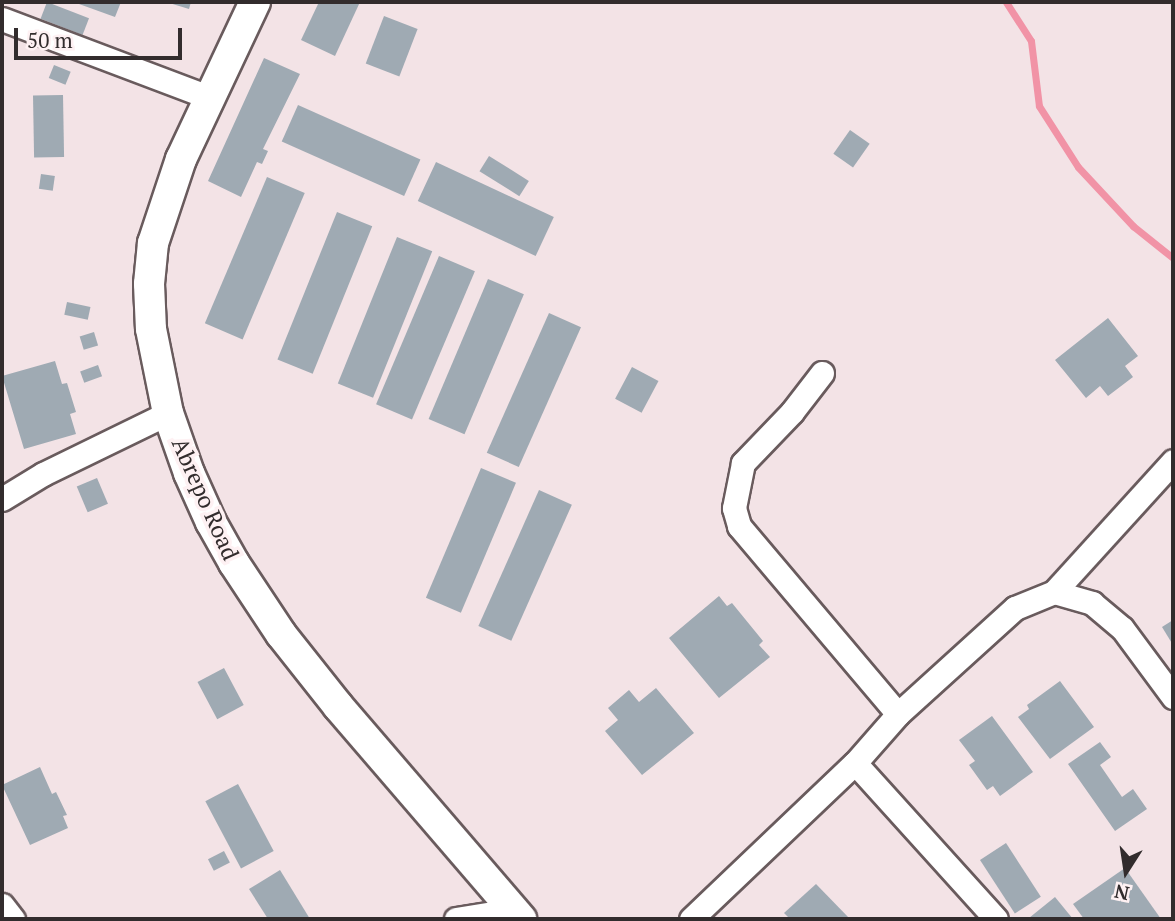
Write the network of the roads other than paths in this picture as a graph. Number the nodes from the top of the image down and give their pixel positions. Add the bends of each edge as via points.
1 (255, 2) edge
2 (2, 19) edge
3 (208, 97) junction
4 (822, 373) dead end
5 (168, 413) junction
6 (1173, 461) edge
7 (2, 499) edge
8 (1054, 592) junction
9 (1173, 697) edge
10 (898, 714) junction
11 (855, 763) junction
12 (2, 905) edge
13 (516, 915) edge
14 (13, 919) edge
15 (456, 919) edge
16 (691, 919) edge
17 (996, 919) edge

1 - 3 main road, Abrepo Road
2 - 3 street
3 - 5 main road, Abrepo Road via 153,243 150,329
4 - 10 street via 743,463 734,508 739,526
5 - 7 street
5 - 13 main road, Abrepo Road via 211,522 281,634
6 - 8 street
8 - 9 street via 1092,603 1122,628
8 - 10 street via 1015,608
10 - 11 street
11 - 16 street
11 - 17 street
12 - 14 street
13 - 15 street

